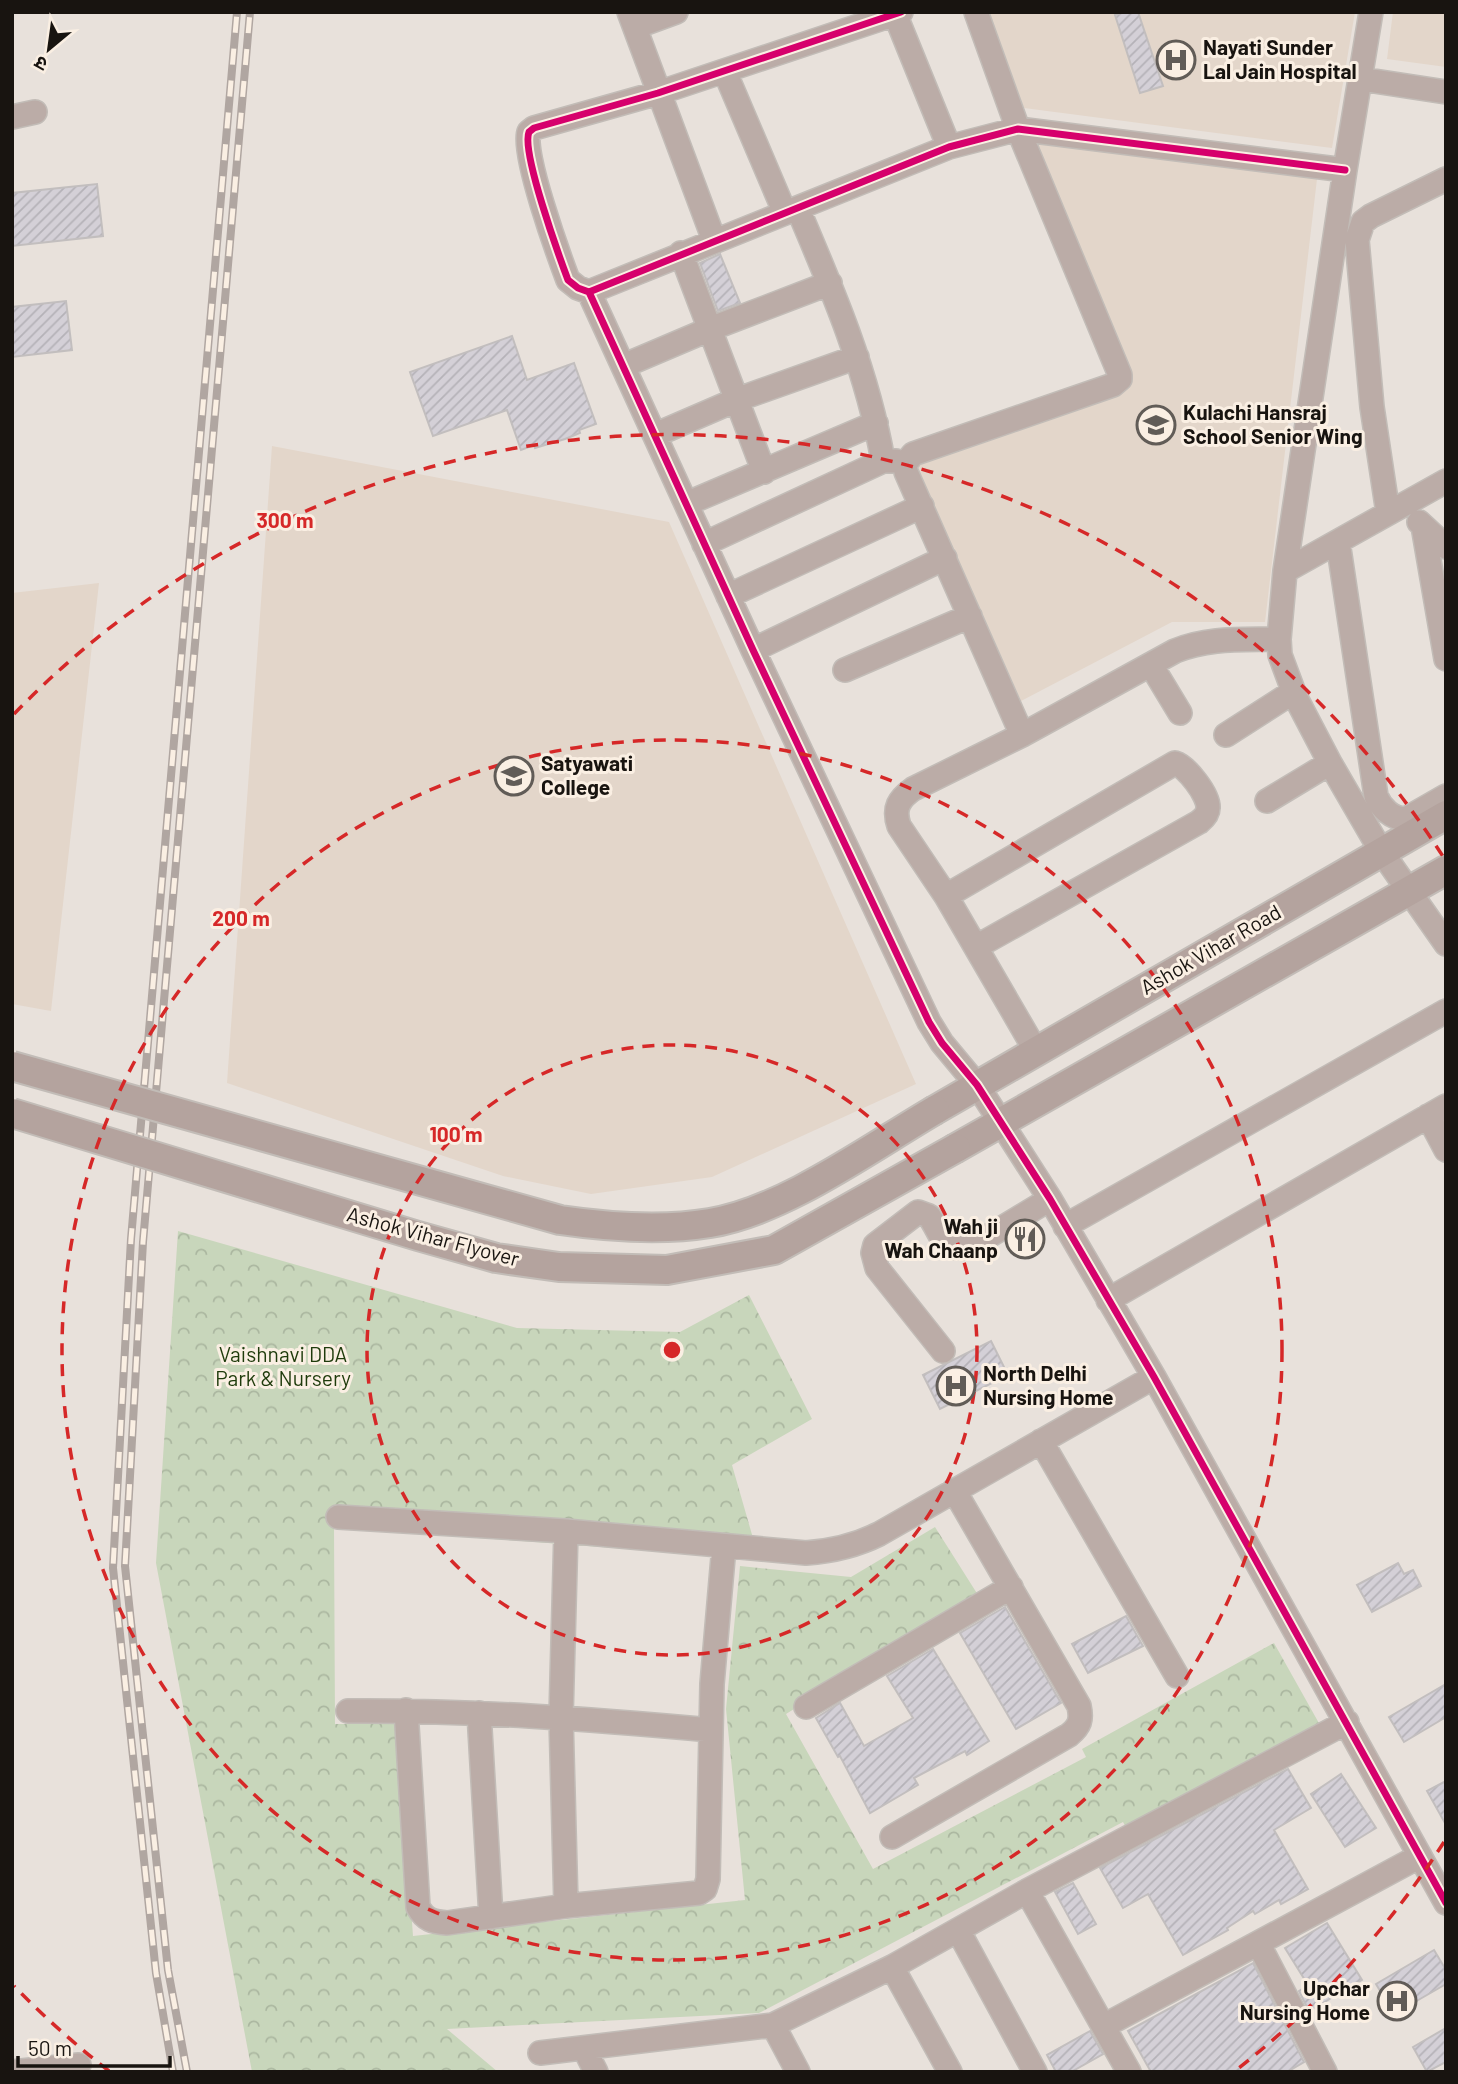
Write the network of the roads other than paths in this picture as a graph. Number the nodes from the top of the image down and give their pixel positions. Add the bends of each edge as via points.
1 (676, 12) edge
2 (976, 12) edge
3 (1371, 12) edge
4 (898, 13) edge
5 (632, 20) edge
6 (725, 72) junction
7 (1361, 79) junction
8 (1446, 92) edge
9 (658, 93) junction
10 (35, 112) dead end
11 (12, 117) edge
12 (1018, 129) junction
13 (949, 147) junction
14 (1345, 170) junction
15 (1446, 179) edge
16 (791, 211) junction
17 (714, 240) junction
18 (681, 253) junction
19 (830, 284) junction
20 (589, 292) junction
21 (710, 329) junction
22 (857, 357) junction
23 (623, 366) junction
24 (737, 400) junction
25 (876, 423) junction
26 (654, 435) junction
27 (894, 462) junction
28 (764, 472) junction
29 (1446, 481) edge
30 (686, 505) junction
31 (922, 506) junction
32 (1394, 510) junction
33 (1423, 526) junction
34 (1338, 542) junction
35 (704, 544) junction
36 (1446, 547) edge
37 (945, 558) junction
38 (1285, 571) junction
39 (728, 596) junction
40 (970, 616) junction
41 (1279, 639) junction
42 (753, 650) junction
43 (1446, 659) edge
44 (1151, 664) junction
45 (845, 670) dead end
46 (1293, 692) junction
47 (1180, 713) dead end
48 (1022, 735) junction
49 (1226, 736) dead end
50 (1330, 763) junction
51 (1446, 796) edge
52 (1267, 800) dead end
53 (1446, 815) edge
54 (1381, 851) junction
55 (1446, 870) edge
56 (1407, 891) junction
57 (946, 897) junction
58 (1446, 944) edge
59 (976, 947) junction
60 (1446, 1010) edge
61 (1036, 1051) junction
62 (12, 1066) edge
63 (977, 1085) junction
64 (1437, 1111) edge
65 (12, 1113) edge
66 (1001, 1122) junction
67 (1446, 1150) edge
68 (1050, 1199) junction
69 (1065, 1226) junction
70 (1108, 1300) junction
71 (943, 1352) dead end
72 (1154, 1377) junction
73 (1041, 1441) junction
74 (954, 1490) junction
75 (338, 1517) dead end
76 (566, 1531) junction
77 (724, 1546) junction
78 (1011, 1587) junction
79 (1177, 1676) dead end
80 (806, 1707) dead end
81 (348, 1710) dead end
82 (406, 1710) junction
83 (480, 1713) junction
84 (561, 1717) junction
85 (1346, 1722) junction
86 (711, 1730) junction
87 (892, 1837) dead end
88 (1420, 1856) junction
89 (1027, 1891) junction
90 (1446, 1903) edge
91 (566, 1906) junction
92 (491, 1917) junction
93 (958, 1930) junction
94 (1258, 1943) junction
95 (892, 1967) junction
96 (773, 2025) junction
97 (1104, 2026) junction
98 (584, 2048) junction
99 (540, 2053) dead end
100 (79, 2065) dead end
101 (12, 2072) edge
102 (596, 2072) edge
103 (798, 2072) edge
104 (950, 2072) edge
105 (1035, 2072) edge
106 (1129, 2072) edge
107 (1325, 2072) edge

1 - 5 street
2 - 12 street
3 - 7 street
4 - 6 street
4 - 13 street
5 - 9 street
6 - 9 street
6 - 16 street
7 - 8 street
7 - 14 street
9 - 17 street
9 - 20 street via 534,128 527,136 538,188 568,280
10 - 11 street
12 - 13 street
12 - 14 street
12 - 27 street via 1120,379
13 - 16 street
14 - 38 street
15 - 32 street via 1371,216 1363,222 1357,240 1372,407
16 - 17 street
16 - 19 street
17 - 18 street
18 - 20 street
18 - 21 street
19 - 21 street
19 - 22 street
20 - 23 street
21 - 23 street
21 - 24 street
22 - 24 street
22 - 25 street
23 - 26 street
24 - 26 street
24 - 28 street
25 - 27 street
25 - 28 street
26 - 30 street
27 - 31 street via 906,472
27 - 35 street
28 - 30 street
29 - 32 street
30 - 35 street
31 - 37 street
31 - 39 street
32 - 33 street
32 - 34 street
33 - 36 street
33 - 43 street
34 - 38 street
34 - 51 street via 1376,796 1385,810 1399,819
35 - 39 street
37 - 40 street
37 - 42 street
38 - 41 street
39 - 42 street
40 - 45 street
40 - 48 street
41 - 44 street via 1209,640
41 - 46 street
42 - 63 street via 929,1022
44 - 47 street
44 - 48 street
46 - 49 street
46 - 50 street
48 - 57 street via 914,789 902,796 897,806 899,826
50 - 52 street
50 - 54 street
53 - 54 main road, Ashok Vihar Road
54 - 56 street
54 - 61 main road, Ashok Vihar Road
55 - 56 main road
56 - 58 street
56 - 66 main road
57 - 59 street
57 - 59 street via 1175,763 1189,771 1208,801 1209,810 1199,822
59 - 61 street
60 - 69 street
61 - 63 main road, Ashok Vihar Road
62 - 63 main road, bridge via 560,1220 626,1226 711,1223 770,1204
63 - 66 street
64 - 67 street
64 - 70 street
65 - 66 main road, Ashok Vihar Flyover, bridge via 496,1258 559,1268 667,1270 774,1250
66 - 68 street
68 - 69 street
68 - 71 street via 962,1250 942,1241 929,1216 918,1212 875,1245 877,1268
69 - 70 street
70 - 72 street
72 - 73 street
72 - 85 street
73 - 74 street
73 - 79 street
74 - 77 street via 855,1546 806,1553
74 - 78 street
75 - 76 street
76 - 77 street
76 - 84 street
77 - 86 street
78 - 80 street
78 - 87 street via 1079,1706 1079,1727
81 - 82 street
82 - 83 street
82 - 92 street via 418,1907 422,1915 437,1922
83 - 84 street
83 - 92 street
84 - 86 street
84 - 91 street
85 - 88 street
85 - 89 street
86 - 91 street via 705,1889 690,1895
88 - 90 street
88 - 94 street
89 - 93 street
89 - 97 street
91 - 92 street
93 - 95 street
93 - 105 street
94 - 97 street
94 - 107 street
95 - 96 street
95 - 104 street
96 - 98 street
96 - 103 street
97 - 106 street
98 - 99 street
98 - 102 street
100 - 101 street

